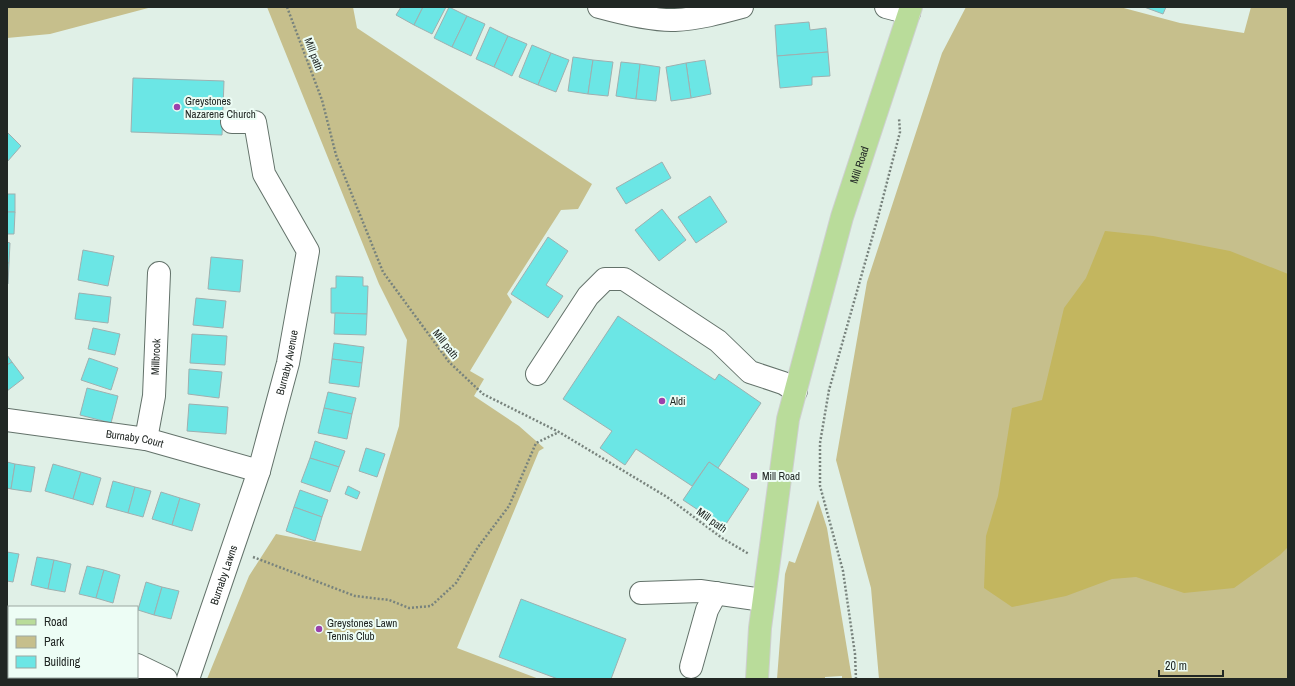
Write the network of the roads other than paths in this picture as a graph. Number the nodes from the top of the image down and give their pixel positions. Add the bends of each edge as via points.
1 (599, 7) edge
2 (742, 7) edge
3 (886, 7) edge
4 (910, 10) edge
5 (232, 122) dead end
6 (159, 273) dead end
7 (537, 374) dead end
8 (796, 391) junction
9 (7, 420) edge
10 (146, 439) junction
11 (259, 471) junction
12 (641, 593) dead end
13 (716, 593) junction
14 (763, 600) junction
15 (138, 665) edge
16 (691, 667) dead end
17 (166, 679) edge
18 (188, 679) edge
19 (757, 679) edge

1 - 2 street via 621,13 674,20 708,16
3 - 4 street
4 - 8 main road, Mill Road via 842,216
5 - 11 street, Burnaby Avenue via 255,122 264,174 308,252 288,363
6 - 10 street, Millbrook via 154,396
7 - 8 street via 588,296 605,279 624,279 718,341 750,372
8 - 14 main road, Mill Road via 788,418
9 - 10 street, Burnaby Court
10 - 11 street, Burnaby Court
11 - 18 street, Burnaby Lawns
12 - 13 street
13 - 14 street
13 - 16 street via 707,610
14 - 19 main road, Mill Road
15 - 17 street

